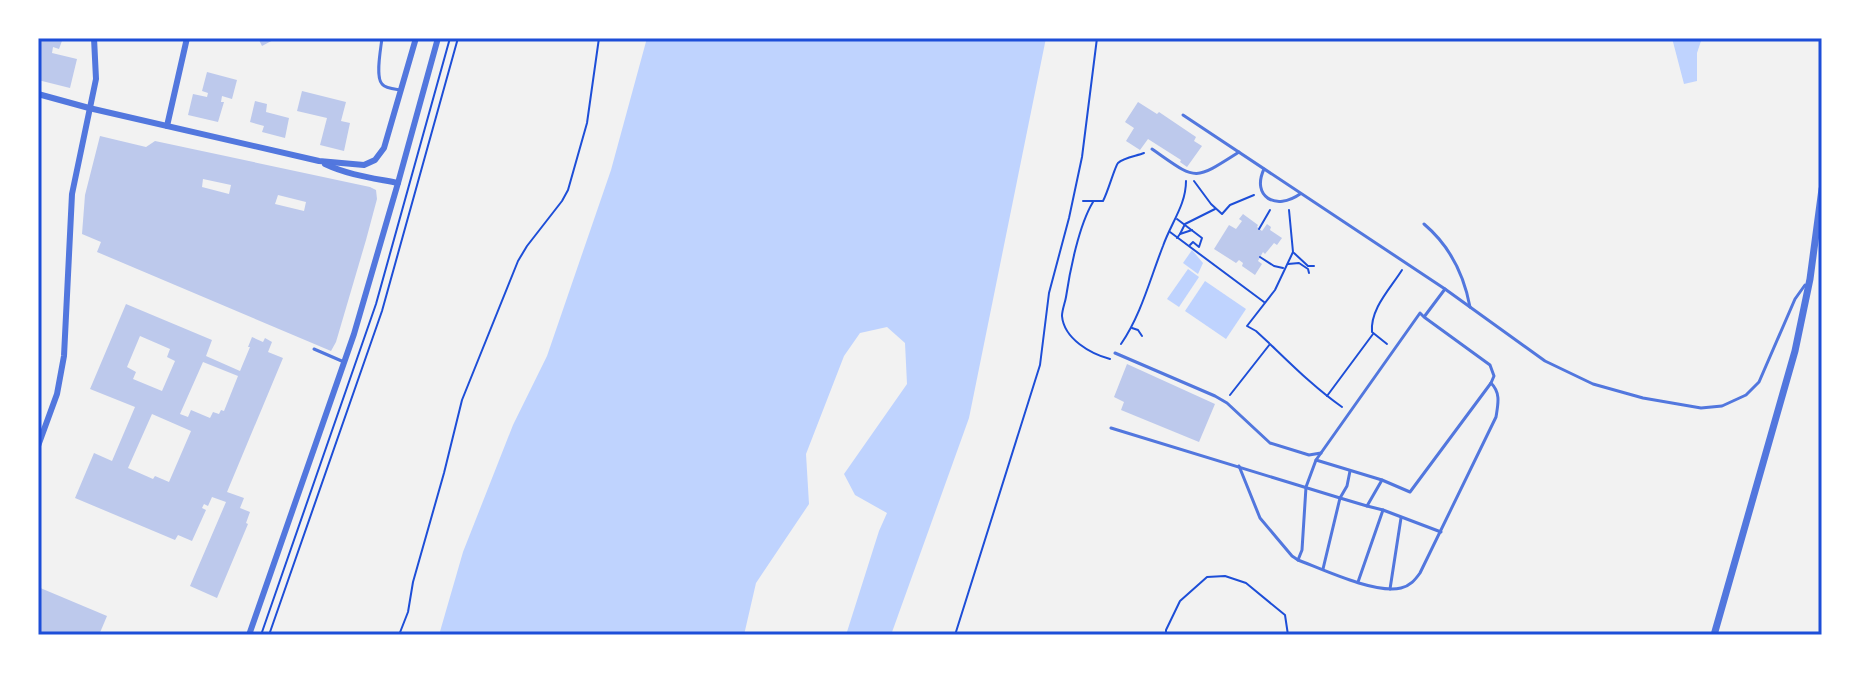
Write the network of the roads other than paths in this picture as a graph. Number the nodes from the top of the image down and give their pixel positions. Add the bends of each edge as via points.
1 (94, 38) edge
2 (187, 38) edge
3 (382, 38) edge
4 (416, 38) edge
5 (438, 38) edge
6 (401, 90) junction
7 (38, 94) edge
8 (89, 108) junction
9 (1183, 115) dead end
10 (167, 126) junction
11 (1152, 149) road end
12 (1239, 152) junction
13 (319, 161) junction
14 (1264, 169) junction
15 (398, 183) junction
16 (1822, 189) edge
17 (1301, 193) junction
18 (1424, 224) dead end
19 (1810, 279) junction
20 (1445, 289) junction
21 (1470, 307) junction
22 (1422, 315) junction
23 (314, 349) dead end
24 (1115, 353) road end
25 (344, 362) junction
26 (1491, 383) junction
27 (1111, 428) dead end
28 (38, 446) edge
29 (1321, 453) junction
30 (1316, 460) junction
31 (1239, 466) junction
32 (1350, 471) junction
33 (1382, 480) junction
34 (1306, 487) junction
35 (1340, 498) junction
36 (1367, 506) junction
37 (1383, 510) junction
38 (1401, 518) junction
39 (1441, 532) junction
40 (1298, 560) junction
41 (1323, 569) junction
42 (1358, 582) junction
43 (1390, 589) junction
44 (249, 635) edge
45 (1714, 635) edge

1 - 8 street via 96,79
2 - 10 street
3 - 6 lane via 378,76 381,84
4 - 6 street
5 - 15 street
6 - 13 street via 384,148 375,160 364,165
7 - 8 street
8 - 10 street
8 - 28 street via 72,194 64,356
9 - 12 lane
10 - 13 street
11 - 12 lane via 1187,173 1200,174
12 - 14 lane
13 - 15 street
14 - 17 lane
14 - 17 lane via 1260,185 1272,201 1288,202
15 - 25 street
16 - 19 street
17 - 20 lane
18 - 21 lane via 1449,252
19 - 21 lane via 1795,299 1759,382 1722,406 1701,408 1593,384 1545,361
19 - 45 street via 1795,351
20 - 21 lane
20 - 22 lane
22 - 26 lane via 1490,365
22 - 29 lane
23 - 25 lane
24 - 29 lane via 1224,401 1270,443 1309,455
25 - 44 street
26 - 33 lane via 1410,492
26 - 39 lane via 1498,395 1496,417
27 - 31 lane
29 - 30 lane
30 - 32 lane
30 - 34 lane
31 - 34 lane
31 - 40 lane via 1260,518
32 - 33 lane
32 - 35 lane
33 - 36 lane
34 - 35 lane
34 - 40 lane
35 - 36 lane
35 - 41 lane
36 - 37 lane
37 - 38 lane
37 - 42 lane
38 - 39 lane
38 - 43 lane
39 - 43 lane via 1414,581
40 - 41 lane
41 - 42 lane
42 - 43 lane

